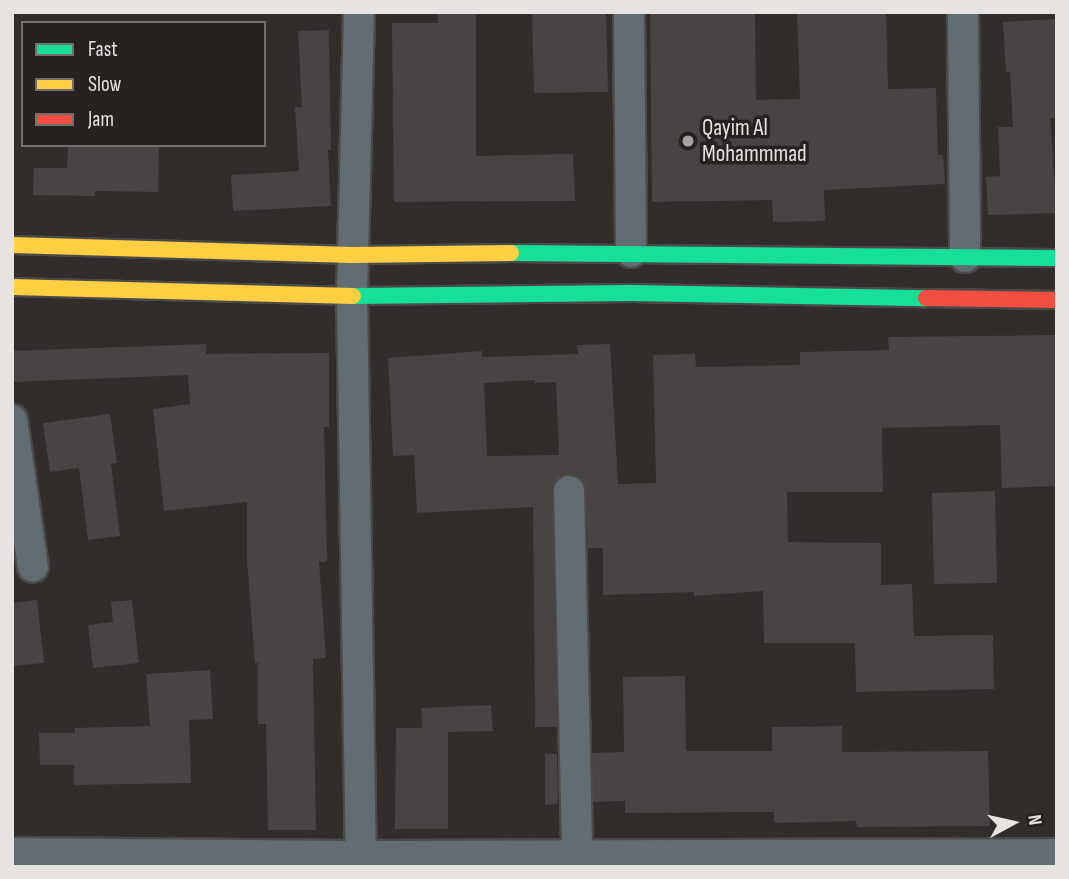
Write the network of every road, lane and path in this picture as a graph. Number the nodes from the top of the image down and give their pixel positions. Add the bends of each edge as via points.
1 (359, 12) edge
2 (629, 12) edge
3 (963, 12) edge
4 (12, 246) edge
5 (631, 252) junction
6 (352, 256) junction
7 (965, 257) junction
8 (1057, 258) edge
9 (12, 287) edge
10 (352, 296) junction
11 (1057, 300) edge
12 (12, 420) edge
13 (569, 491) dead end
14 (33, 567) dead end
15 (12, 853) edge
16 (1057, 854) edge
17 (577, 856) junction
18 (94, 860) edge
19 (361, 862) edge
20 (475, 862) edge

1 - 6 street
2 - 5 street
3 - 7 street
4 - 6 street
5 - 6 street
5 - 7 street
6 - 10 street
7 - 8 street
9 - 10 street
10 - 11 street via 631,293
10 - 19 street
12 - 14 street
13 - 17 street
15 - 18 street
16 - 17 street
17 - 20 street
18 - 19 street
19 - 20 street

